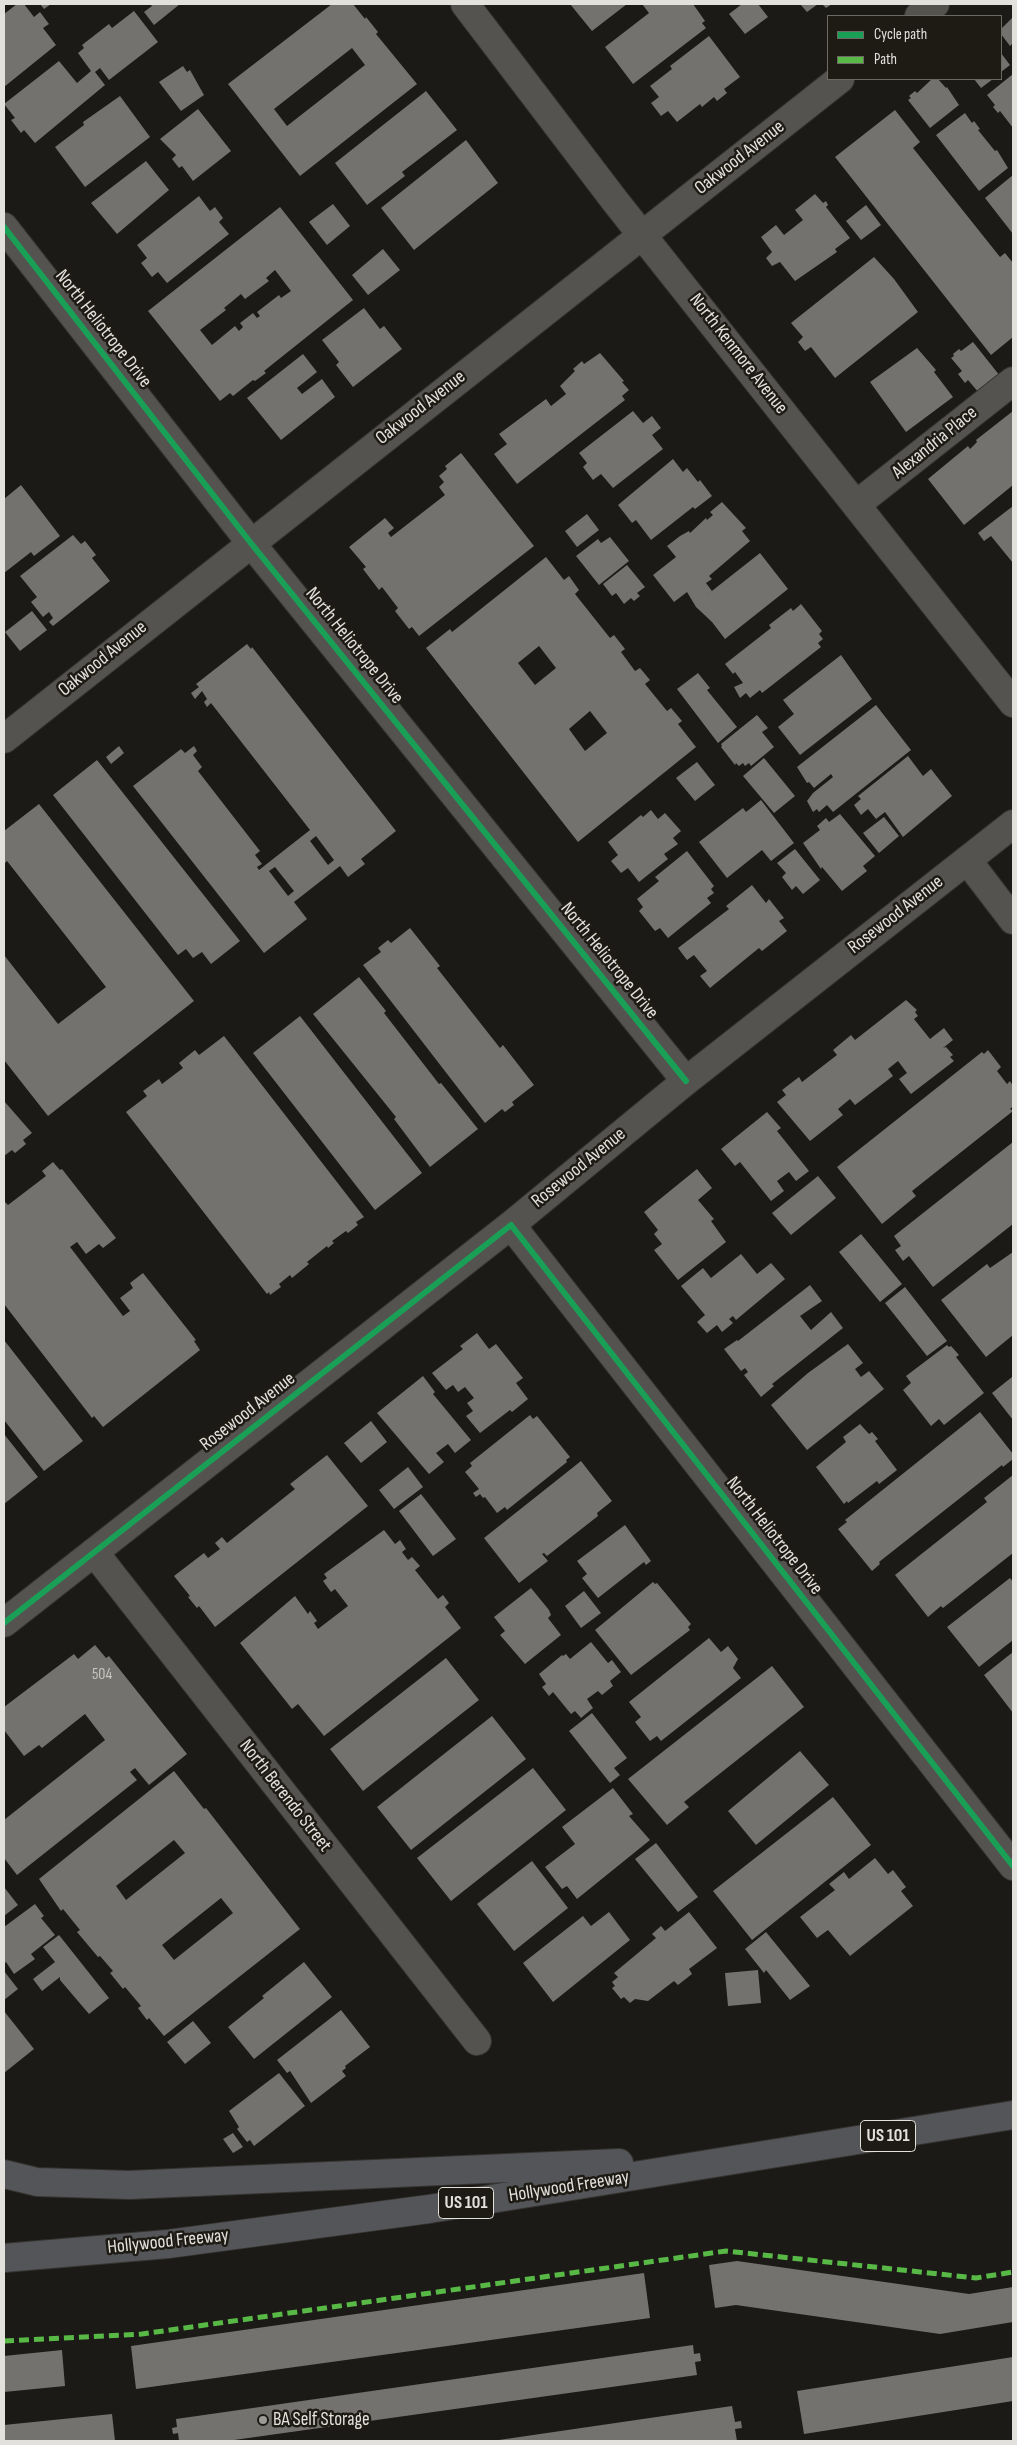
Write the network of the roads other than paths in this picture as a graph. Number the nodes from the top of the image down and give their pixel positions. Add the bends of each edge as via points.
1 (465, 4) edge
2 (935, 4) edge
3 (920, 15) edge
4 (839, 80) edge
5 (4, 227) edge
6 (643, 235) junction
7 (1013, 381) edge
8 (857, 504) junction
9 (250, 542) junction
10 (1013, 703) edge
11 (4, 739) edge
12 (1013, 824) edge
13 (967, 860) junction
14 (1013, 920) edge
15 (686, 1081) junction
16 (511, 1225) junction
17 (94, 1552) junction
18 (4, 1623) edge
19 (1013, 1866) edge
20 (477, 2041) dead end
21 (1013, 2115) edge
22 (763, 2156) junction
23 (4, 2174) edge
24 (4, 2258) edge

1 - 6 street, North Kenmore Avenue
2 - 3 street
4 - 6 street, Oakwood Avenue
5 - 9 street, North Heliotrope Drive
6 - 8 street, North Kenmore Avenue
6 - 9 street, Oakwood Avenue
7 - 8 street, Alexandria Place
8 - 10 street, North Kenmore Avenue
9 - 11 street, Oakwood Avenue
9 - 15 street, North Heliotrope Drive
12 - 13 street, Rosewood Avenue
13 - 14 street
13 - 15 street, Rosewood Avenue
15 - 16 street, Rosewood Avenue
16 - 17 street, Rosewood Avenue
16 - 19 street, North Heliotrope Drive
17 - 18 street, Rosewood Avenue
17 - 20 street, North Berendo Street
21 - 22 highway, Hollywood Freeway / US 101
22 - 23 highway via 129,2185 37,2182
22 - 24 highway, Hollywood Freeway / US 101 via 419,2210 168,2244

